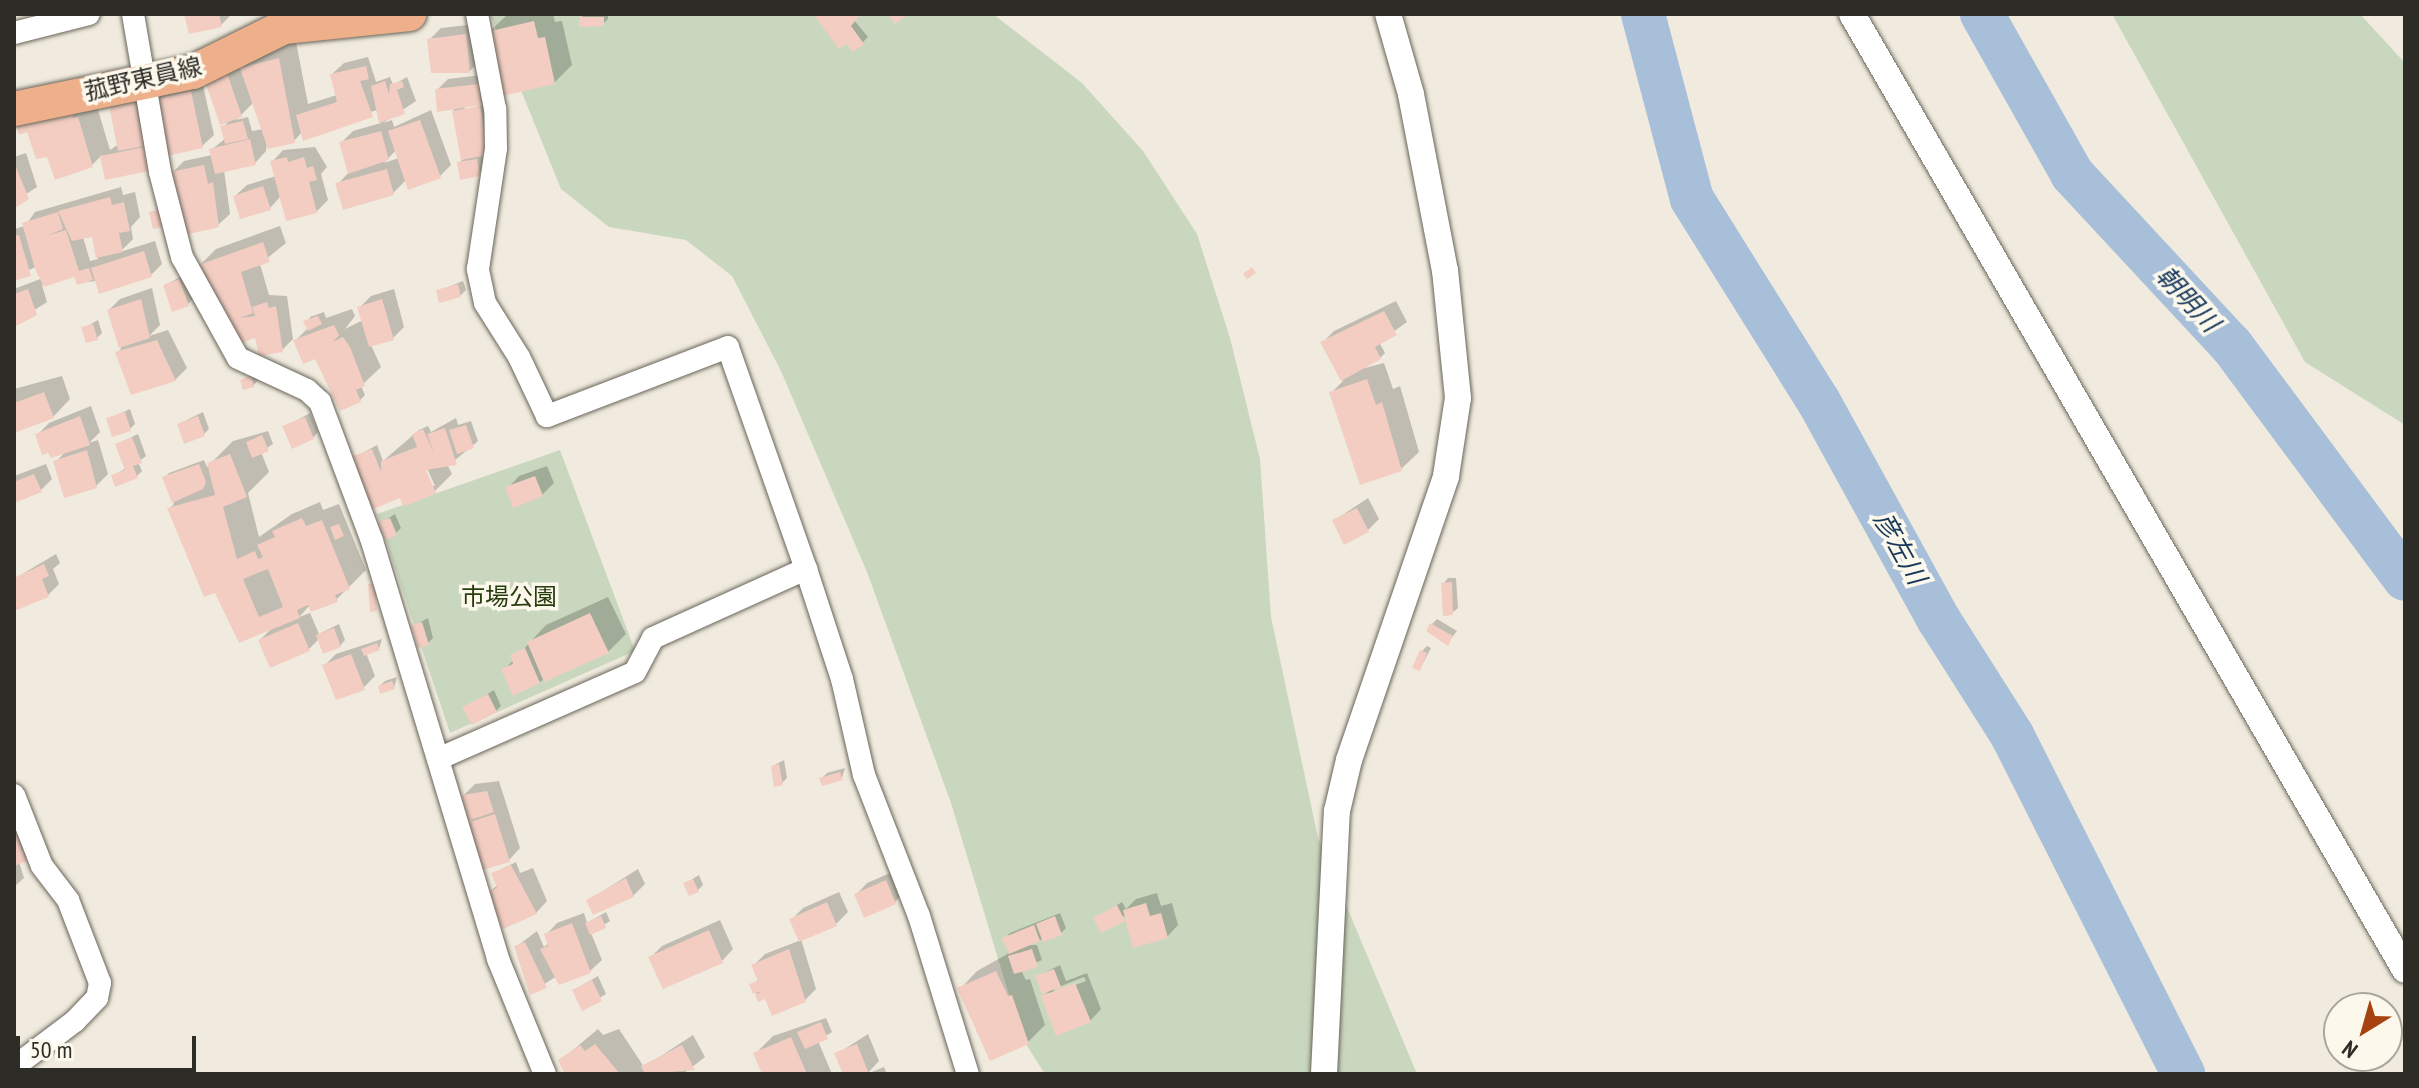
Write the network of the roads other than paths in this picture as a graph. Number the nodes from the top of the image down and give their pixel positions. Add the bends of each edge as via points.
1 (89, 14) edge
2 (133, 14) edge
3 (409, 14) edge
4 (477, 14) edge
5 (1388, 14) edge
6 (1852, 14) edge
7 (14, 33) edge
8 (143, 80) junction
9 (14, 109) edge
10 (806, 569) junction
11 (438, 759) junction
12 (14, 795) edge
13 (2405, 970) edge
14 (14, 1067) edge
15 (545, 1074) edge
16 (968, 1074) edge
17 (1324, 1074) edge

1 - 7 street
2 - 8 street
3 - 8 main road, 菰野東員線 via 284,27 193,72
4 - 10 street via 495,109 496,148 478,269 485,303 547,416 728,347
5 - 17 street via 1411,94 1445,271 1458,398 1446,476 1349,760 1337,811
6 - 13 street
8 - 9 main road, 菰野東員線
8 - 11 street via 182,257 238,358 307,390 320,402 372,541
10 - 11 street via 653,638 635,672
10 - 16 street via 842,679 864,775 919,916
11 - 15 street via 498,959
12 - 14 street via 42,866 68,900 100,983 97,998 75,1021

